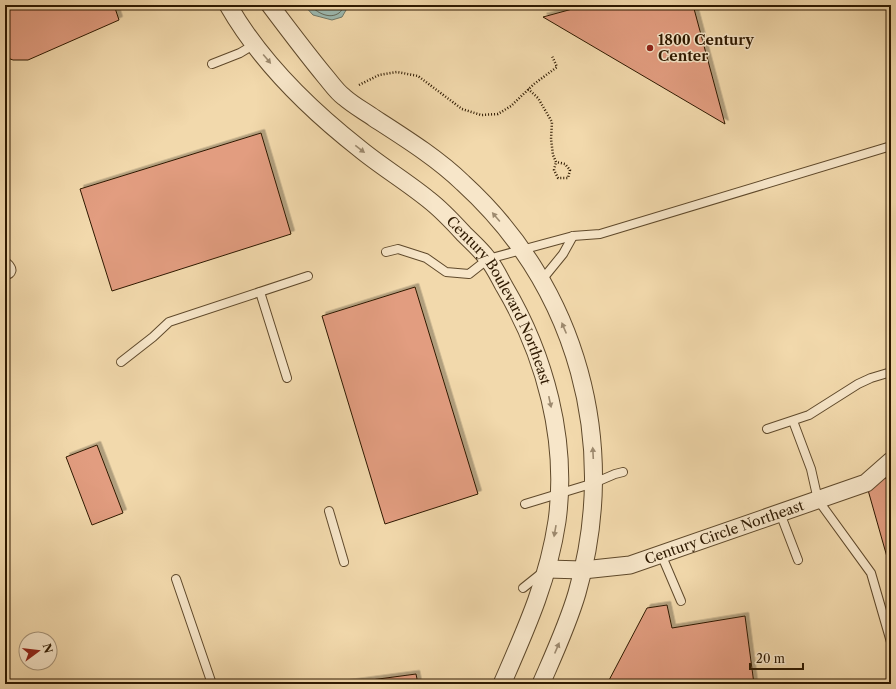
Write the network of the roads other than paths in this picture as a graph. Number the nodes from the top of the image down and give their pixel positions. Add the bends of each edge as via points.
1 (228, 5) edge
2 (270, 5) edge
3 (255, 44) junction
4 (212, 64) dead end
5 (891, 146) edge
6 (573, 236) junction
7 (523, 249) junction
8 (386, 252) dead end
9 (488, 259) junction
10 (308, 276) dead end
11 (541, 281) junction
12 (260, 292) junction
13 (121, 362) dead end
14 (891, 372) edge
15 (287, 378) dead end
16 (793, 420) junction
17 (767, 429) dead end
18 (891, 461) edge
19 (623, 472) dead end
20 (594, 483) junction
21 (558, 494) junction
22 (818, 500) junction
23 (525, 504) dead end
24 (329, 511) dead end
25 (780, 513) junction
26 (661, 554) junction
27 (798, 560) dead end
28 (344, 562) dead end
29 (547, 569) junction
30 (583, 570) junction
31 (176, 579) dead end
32 (523, 588) dead end
33 (681, 602) dead end
34 (891, 642) edge
35 (212, 684) edge
36 (502, 684) edge
37 (541, 684) edge

1 - 3 street, Century Boulevard Northeast
7 -> 2 street via 463,182 413,144 343,97
3 - 4 lane
3 -> 9 street, Century Boulevard Northeast via 281,76 321,116 361,150 430,200
5 - 6 lane via 600,234
6 - 7 lane
6 - 11 lane via 564,254
7 - 9 lane
7 - 11 street
8 - 9 lane via 398,250 426,258 446,272 469,274
9 -> 21 street, Century Boulevard Northeast via 523,321 547,388 558,446
10 - 12 lane
20 -> 11 street via 593,444 584,387 565,330
12 - 13 lane via 169,322
12 - 15 lane
14 - 16 lane via 858,384 810,415
16 - 17 lane
16 - 22 lane via 811,469
18 - 22 street, Century Circle Northeast via 866,483
19 - 20 lane
20 - 21 lane
20 - 30 street via 591,524
21 - 23 lane
21 -> 29 street, Century Boulevard Northeast via 557,520
22 - 25 street, Century Circle Northeast
22 - 34 lane via 871,573
24 - 28 lane
25 - 26 street, Century Circle Northeast
25 - 27 lane
26 - 30 street, Century Circle Northeast via 630,564
26 - 33 lane
29 - 30 street, Century Circle Northeast
29 - 32 lane
29 - 36 street, Century Boulevard Northeast via 534,610
37 -> 30 street via 571,611
31 - 35 lane

